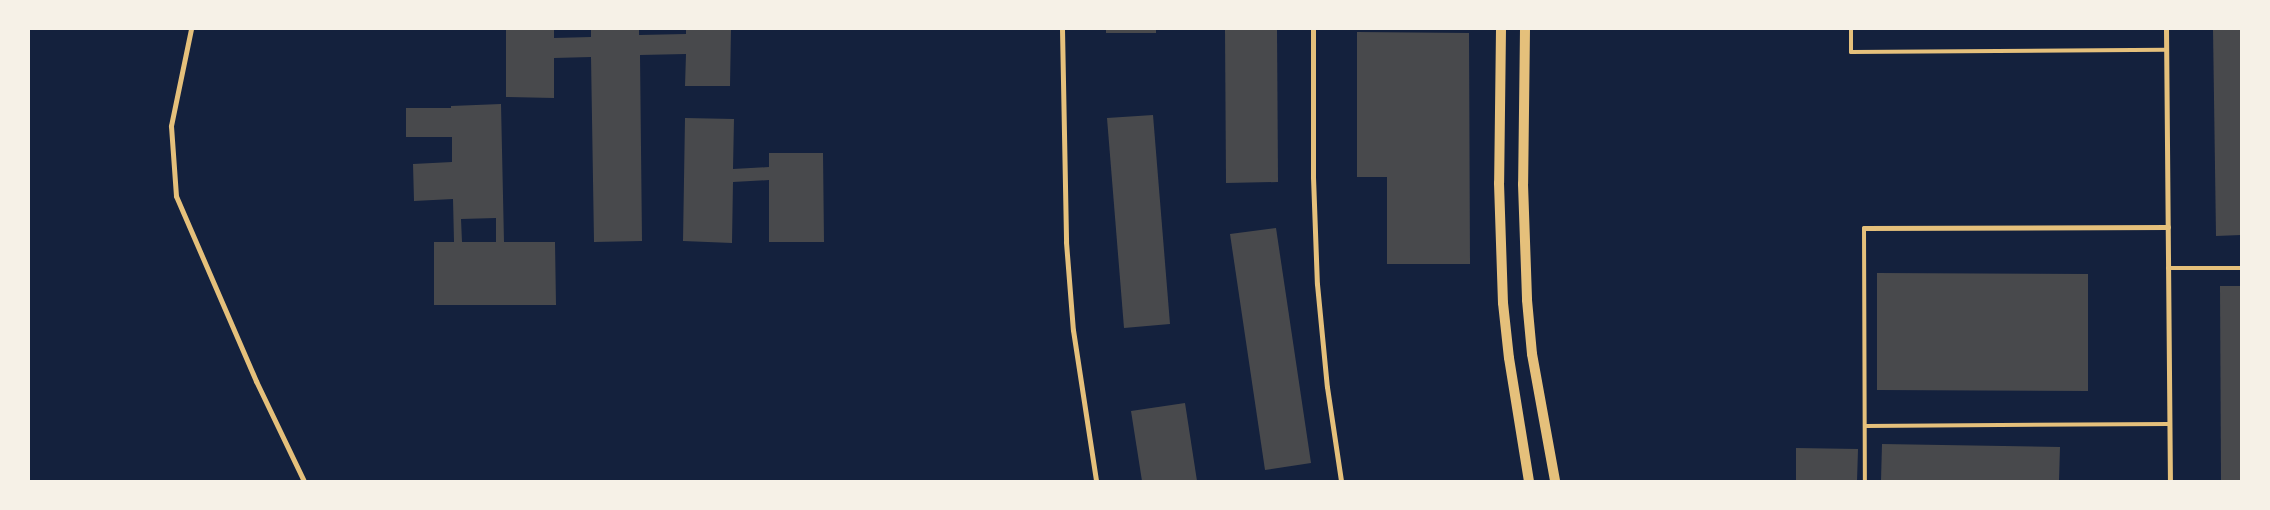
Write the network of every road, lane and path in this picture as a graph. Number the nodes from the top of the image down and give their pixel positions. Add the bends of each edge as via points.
1 (191, 29) edge
2 (1062, 29) edge
3 (1313, 29) edge
4 (1501, 29) edge
5 (1525, 29) edge
6 (1851, 29) edge
7 (2166, 29) edge
8 (2166, 50) junction
9 (2168, 226) junction
10 (1864, 228) joint
11 (2168, 268) junction
12 (2241, 268) edge
13 (2169, 424) junction
14 (1865, 426) junction
15 (304, 481) edge
16 (1096, 481) edge
17 (1341, 481) edge
18 (1529, 481) edge
19 (1555, 481) edge
20 (1865, 481) edge
21 (2170, 481) edge

1 - 15 street via 171,126 176,196 256,381
2 - 16 street via 1066,242 1074,330
3 - 17 street via 1313,177 1318,284 1327,387
4 - 18 main road via 1503,303 1508,358
5 - 19 main road via 1523,201 1527,300 1532,354
6 - 8 lane via 1851,52
7 - 8 street
8 - 9 street
9 - 10 street
9 - 11 street
10 - 14 lane
11 - 12 lane
11 - 13 street
13 - 14 lane
13 - 21 street
14 - 20 lane

